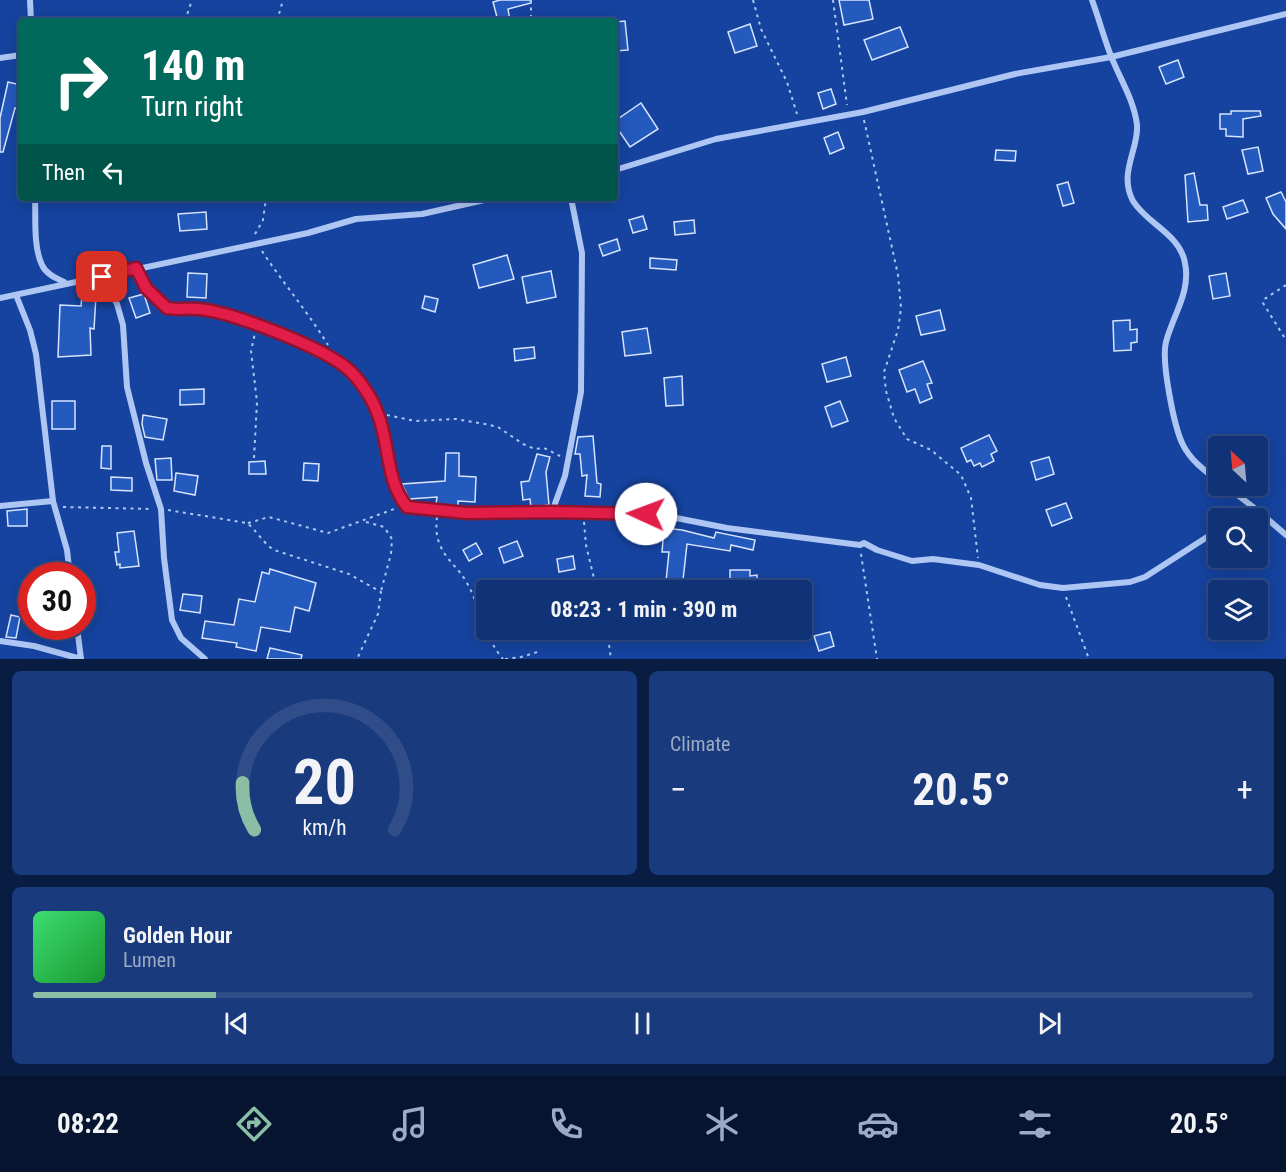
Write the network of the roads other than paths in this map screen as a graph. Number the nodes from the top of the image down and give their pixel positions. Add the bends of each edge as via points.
1 (30, 0) edge
2 (1092, 0) edge
3 (1286, 14) edge
4 (31, 18) edge
5 (18, 55) edge
6 (1111, 57) junction
7 (0, 58) edge
8 (618, 169) edge
9 (35, 201) edge
10 (480, 201) edge
11 (571, 201) edge
12 (136, 268) junction
13 (102, 277) junction
14 (64, 283) junction
15 (16, 295) junction
16 (0, 298) edge
17 (1208, 472) edge
18 (1239, 496) edge
19 (54, 504) junction
20 (0, 506) edge
21 (1254, 508) edge
22 (552, 512) junction
23 (1268, 520) edge
24 (1286, 536) edge
25 (1208, 537) edge
26 (68, 562) edge
27 (79, 640) edge
28 (0, 641) edge
29 (81, 659) edge
30 (205, 659) edge

1 - 4 street
2 - 6 street
3 - 6 street
5 - 7 street
6 - 8 street via 696,144
6 - 17 street via 1127,90 1137,126 1129,159 1128,183 1133,201 1170,235 1185,260 1183,297 1166,344 1168,379 1183,445
9 - 14 street via 42,266
10 - 12 street via 422,214 356,219
11 - 22 street via 582,253 581,392 563,483
12 - 13 street
12 - 22 street via 146,288 167,308 200,309 256,325 327,354 351,371 377,411 394,481 405,505 467,513
13 - 14 street
13 - 30 street via 123,325 127,387 161,509 172,620 181,639
14 - 15 street
15 - 16 street
15 - 19 street via 36,354
18 - 21 street
19 - 20 street
19 - 26 street
22 - 25 street via 661,514 727,528 864,543 912,561 979,565 1040,585 1063,588 1145,578
23 - 24 street
27 - 29 street
28 - 29 street

